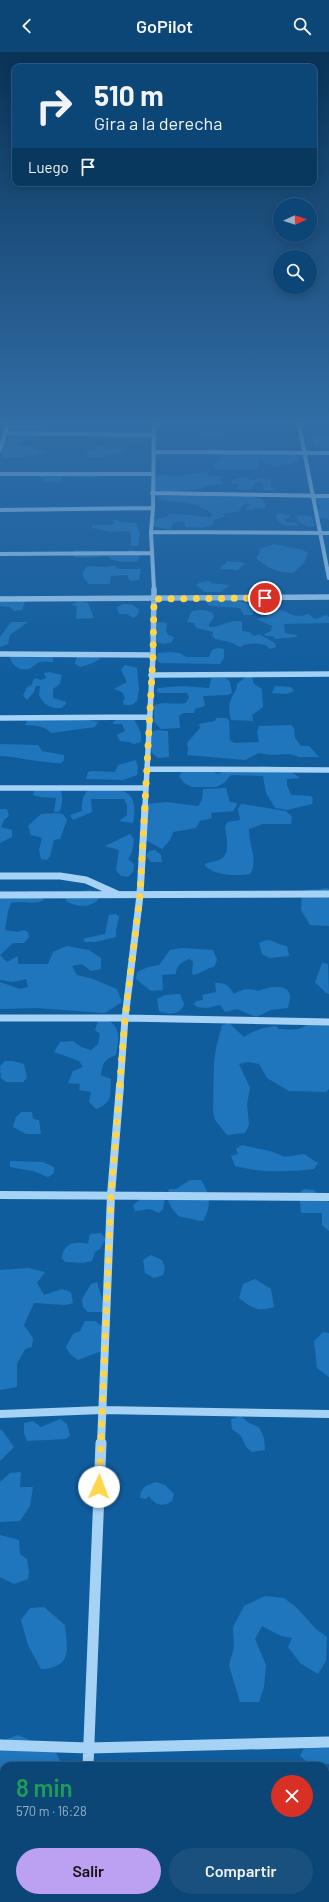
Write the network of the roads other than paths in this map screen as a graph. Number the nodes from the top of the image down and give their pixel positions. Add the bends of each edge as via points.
1 (315, 506) edge
2 (153, 508) joint
3 (0, 510) edge
4 (151, 532) junction
5 (320, 533) junction
6 (329, 533) edge
7 (152, 553) junction
8 (0, 554) edge
9 (329, 578) edge
10 (329, 597) edge
11 (0, 599) edge
12 (154, 599) junction
13 (0, 654) edge
14 (153, 655) junction
15 (329, 674) edge
16 (151, 675) junction
17 (149, 717) junction
18 (0, 718) edge
19 (147, 769) junction
20 (329, 770) edge
21 (0, 788) edge
22 (146, 788) junction
23 (0, 876) edge
24 (329, 894) edge
25 (0, 895) edge
26 (119, 895) junction
27 (140, 895) junction
28 (0, 1018) edge
29 (125, 1018) junction
30 (329, 1022) edge
31 (0, 1195) edge
32 (111, 1195) junction
33 (329, 1197) edge
34 (102, 1410) junction
35 (0, 1414) edge
36 (329, 1414) edge
37 (329, 1742) edge
38 (0, 1745) edge
39 (89, 1748) junction
40 (88, 1762) edge

1 - 5 street
2 - 3 street
2 - 4 street
4 - 5 street
4 - 7 street
5 - 6 street
5 - 9 street
7 - 8 street
7 - 12 street
10 - 12 street
11 - 12 street
12 - 14 street
13 - 14 street
14 - 16 street
15 - 16 street
16 - 17 street
17 - 18 street
17 - 19 street
19 - 20 street
19 - 22 street
21 - 22 street
22 - 27 street
23 - 26 street via 60,876 86,880
24 - 27 street
25 - 26 street
26 - 27 street
27 - 29 street
28 - 29 street
29 - 30 street
29 - 32 street
31 - 32 street
32 - 33 street
32 - 34 street
34 - 35 street
34 - 36 street
34 - 39 street
37 - 39 street
38 - 39 street
39 - 40 street

